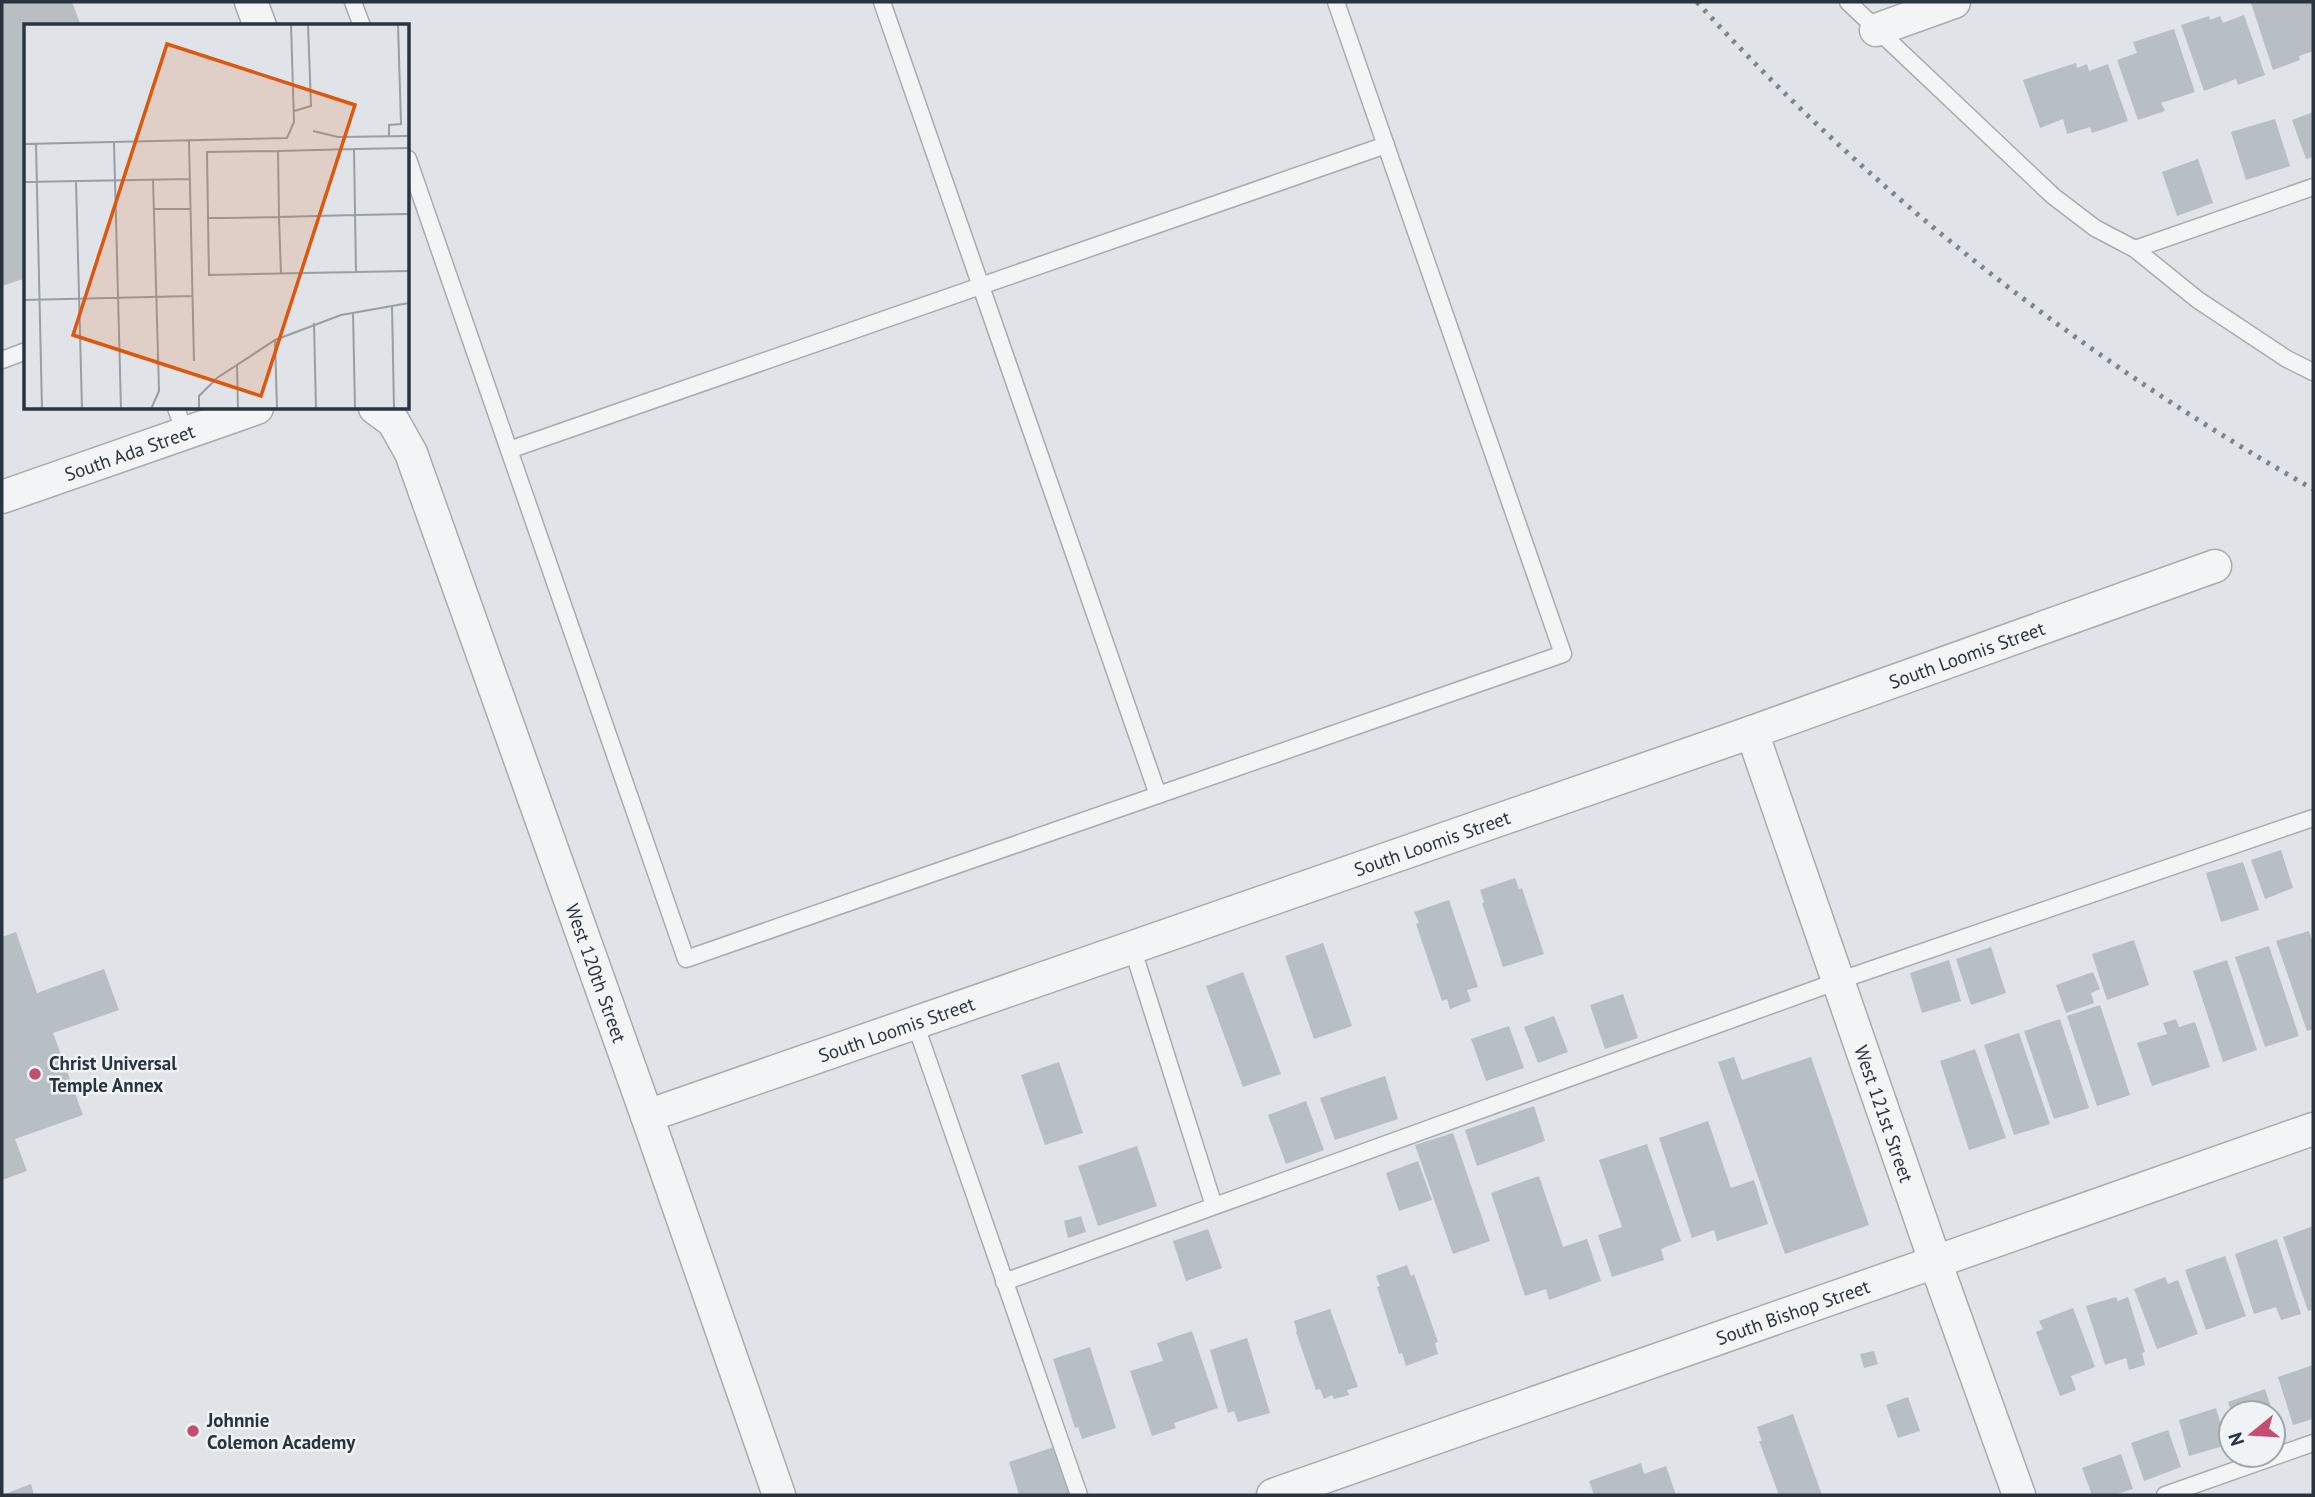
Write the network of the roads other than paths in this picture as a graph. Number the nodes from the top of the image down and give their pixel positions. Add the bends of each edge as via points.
1 (251, 2) edge
2 (353, 2) edge
3 (882, 2) edge
4 (1336, 2) edge
5 (1848, 2) edge
6 (1954, 2) edge
7 (259, 24) edge
8 (361, 24) edge
9 (1876, 30) junction
10 (1386, 145) junction
11 (410, 165) edge
12 (2313, 187) edge
13 (2135, 249) junction
14 (981, 286) junction
15 (24, 352) edge
16 (2, 360) edge
17 (2313, 372) edge
18 (244, 410) edge
19 (378, 410) edge
20 (181, 420) edge
21 (509, 450) junction
22 (2, 497) edge
23 (2215, 566) dead end
24 (1752, 732) junction
25 (1158, 795) junction
26 (2313, 818) edge
27 (1132, 947) junction
28 (1838, 981) junction
29 (915, 1023) junction
30 (647, 1116) junction
31 (2313, 1129) edge
32 (1214, 1206) junction
33 (1935, 1261) junction
34 (1004, 1282) junction
35 (2313, 1443) edge
36 (779, 1495) edge
37 (1079, 1495) edge
38 (1273, 1495) edge
39 (2019, 1495) edge
40 (2165, 1495) edge

1 - 7 street
2 - 8 lane
3 - 14 lane
4 - 10 lane
5 - 9 lane
6 - 9 street
9 - 13 lane via 2053,196 2095,228
10 - 14 lane
10 - 25 lane via 1563,654
11 - 21 lane
12 - 13 lane
13 - 17 lane via 2198,300
14 - 21 lane
14 - 25 lane
15 - 16 lane
18 - 20 street, South Ada Street
19 - 30 street, West 120th Street via 393,421 411,453
20 - 22 street, South Ada Street
21 - 25 lane via 686,959
23 - 24 street, South Loomis Street
24 - 27 street, South Loomis Street
24 - 28 street, West 121st Street
26 - 28 lane
27 - 29 street, South Loomis Street
27 - 32 lane
28 - 32 lane
28 - 33 street, West 121st Street
29 - 30 street, South Loomis Street
29 - 34 lane
30 - 36 street, West 120th Street
31 - 33 street, South Bishop Street
32 - 34 lane
33 - 38 street, South Bishop Street
33 - 39 street, West 121st Street
34 - 37 lane
35 - 40 lane

